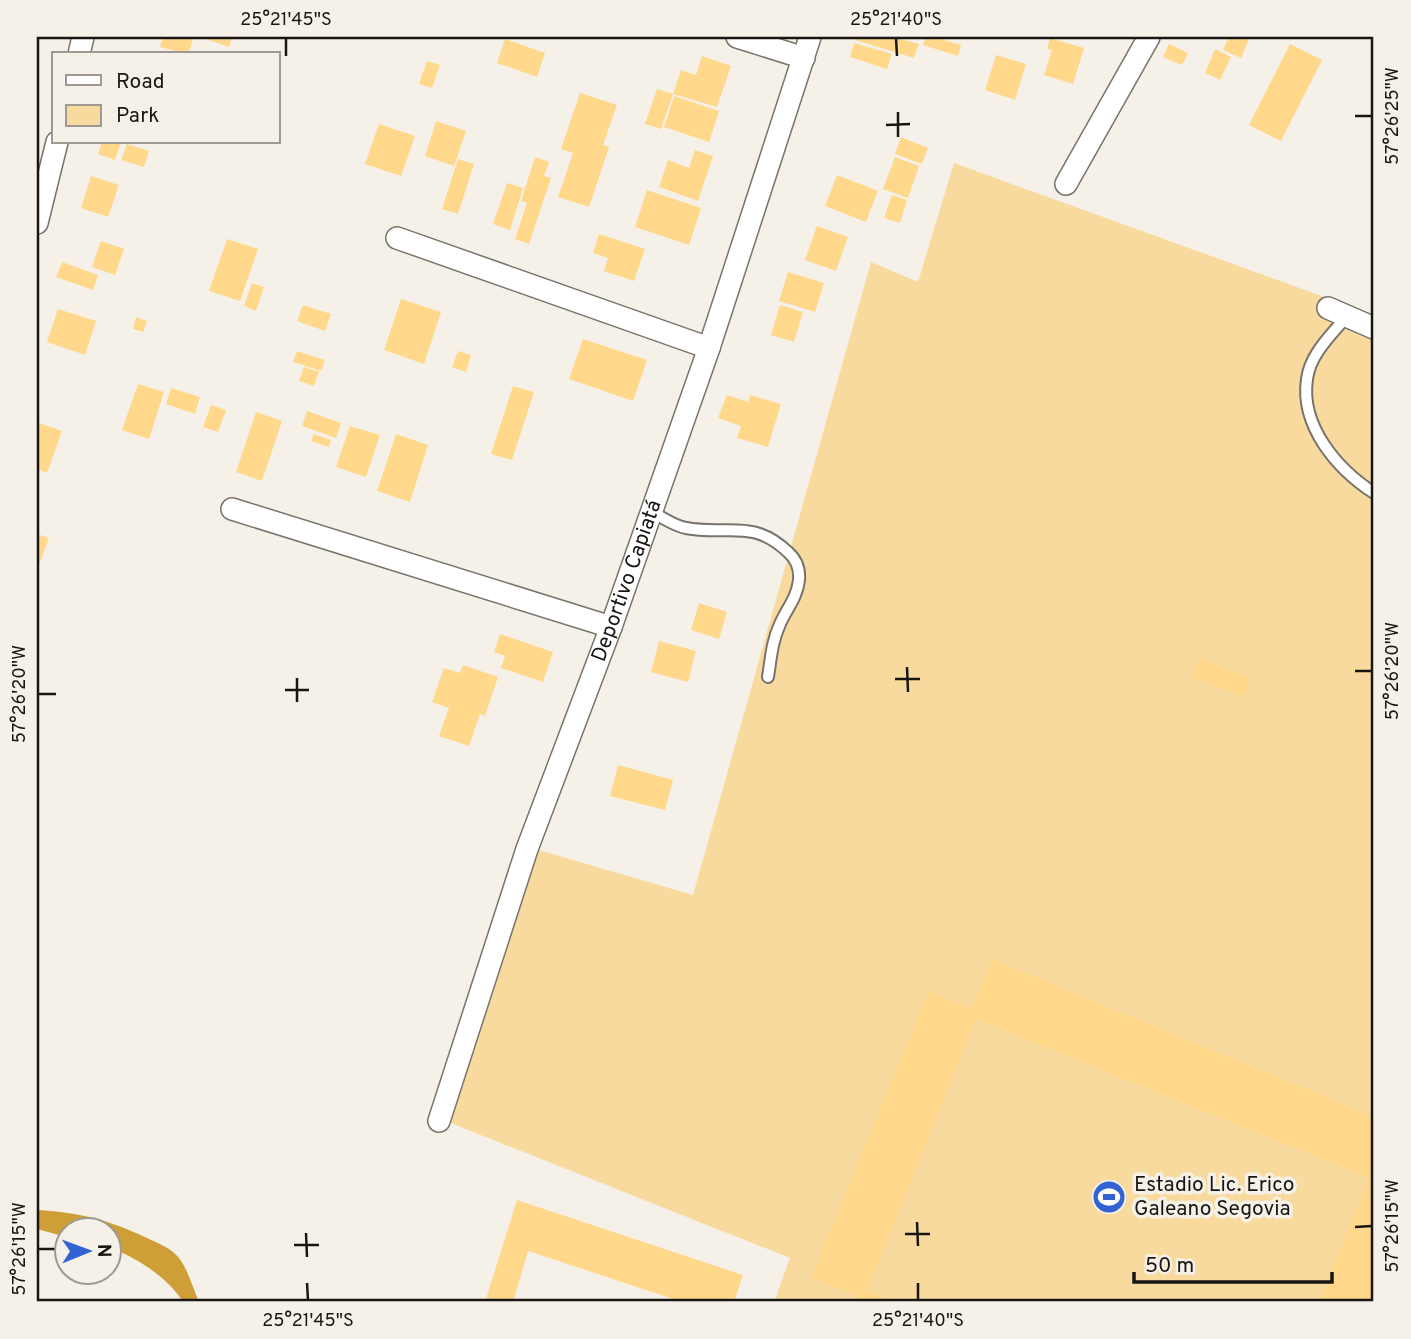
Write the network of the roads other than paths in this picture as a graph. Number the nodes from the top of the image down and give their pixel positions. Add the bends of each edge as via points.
1 (737, 37) edge
2 (810, 37) edge
3 (1150, 37) edge
4 (804, 58) junction
5 (57, 144) edge
6 (1066, 184) dead end
7 (37, 223) edge
8 (397, 238) dead end
9 (1338, 312) joint
10 (1374, 328) edge
11 (709, 348) junction
12 (1374, 493) edge
13 (232, 509) dead end
14 (652, 512) junction
15 (611, 627) junction
16 (768, 677) dead end
17 (439, 1121) dead end

1 - 4 street
2 - 4 street, Deportivo Capiatá
3 - 6 street
4 - 11 street, Deportivo Capiatá
5 - 7 street
8 - 11 street
9 - 10 street
9 - 12 lane via 1307,378 1308,413 1324,446
11 - 14 street, Deportivo Capiatá
13 - 15 street
14 - 15 street, Deportivo Capiatá
14 - 16 lane via 682,527 765,534 795,559 800,576 797,596 772,644
15 - 17 street, Deportivo Capiatá via 527,849

